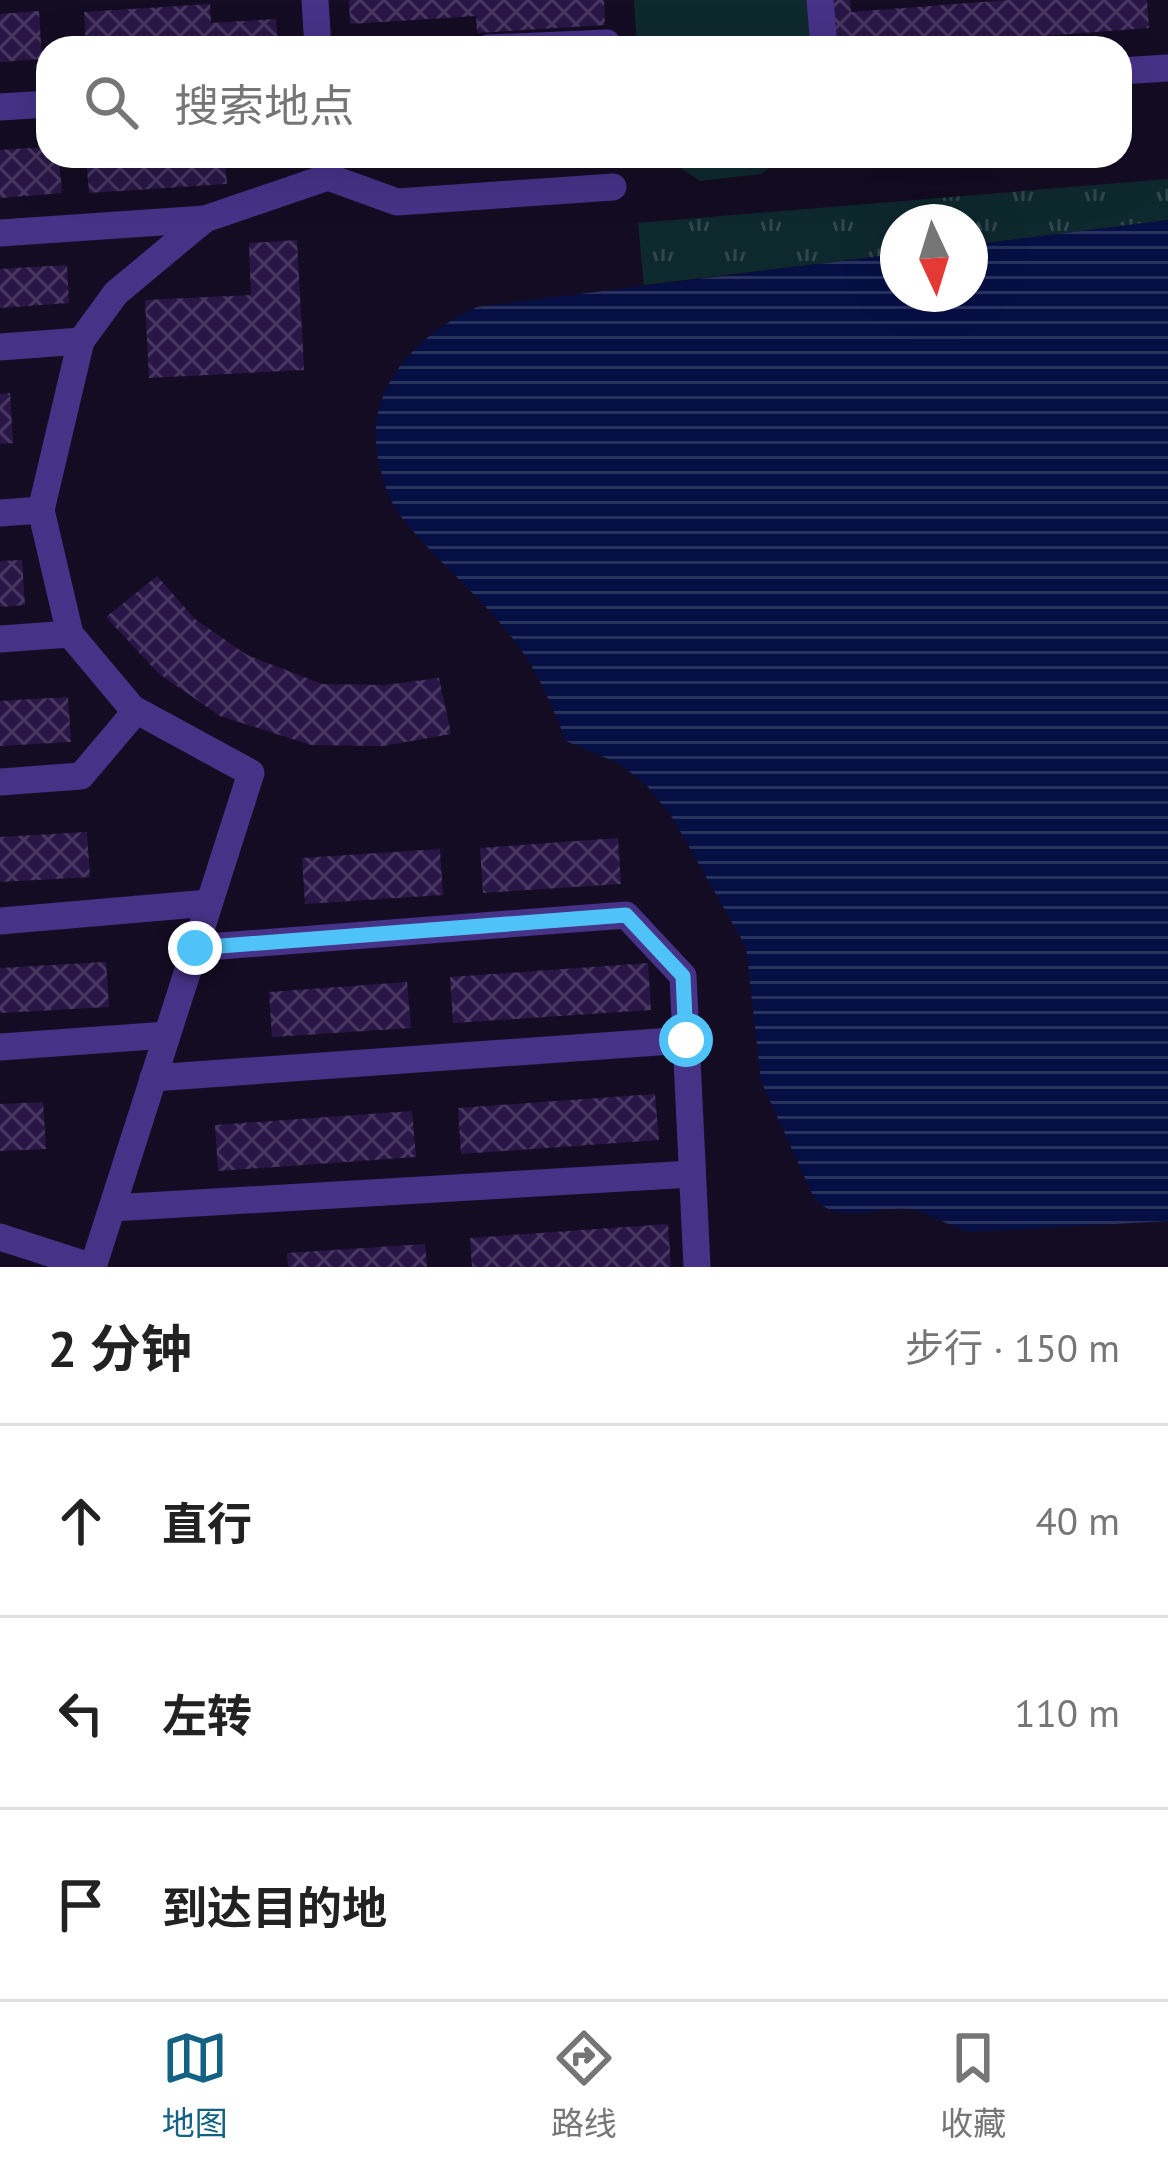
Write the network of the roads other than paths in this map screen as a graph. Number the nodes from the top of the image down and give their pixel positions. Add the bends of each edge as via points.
1 (314, 0) edge
2 (820, 0) edge
3 (317, 36) edge
4 (823, 36) edge
5 (1168, 68) edge
6 (1132, 70) edge
7 (36, 105) edge
8 (0, 107) edge
9 (325, 168) edge
10 (329, 168) edge
11 (613, 187) dead end
12 (205, 219) junction
13 (0, 233) edge
14 (81, 341) junction
15 (0, 346) edge
16 (41, 510) junction
17 (0, 513) edge
18 (70, 634) junction
19 (0, 639) edge
20 (136, 711) junction
21 (0, 782) edge
22 (209, 903) junction
23 (0, 921) edge
24 (195, 948) junction
25 (167, 1035) junction
26 (686, 1040) junction
27 (0, 1047) edge
28 (153, 1078) junction
29 (692, 1174) junction
30 (112, 1208) junction
31 (0, 1238) edge
32 (93, 1267) edge
33 (697, 1267) edge

1 - 3 street
2 - 4 street
5 - 6 street
7 - 8 street
9 - 12 street
10 - 11 street via 398,202
12 - 13 street
12 - 14 street via 116,293
14 - 15 street
14 - 16 street
16 - 17 street
16 - 18 street
18 - 19 street
18 - 20 street
20 - 21 street via 81,776
20 - 22 street via 251,773
22 - 23 street
22 - 24 street
24 - 25 street
24 - 26 street via 626,915 683,976
25 - 27 street
25 - 28 street
26 - 28 street
26 - 29 street
28 - 30 street
29 - 30 street
29 - 33 street
30 - 32 street
31 - 32 street

